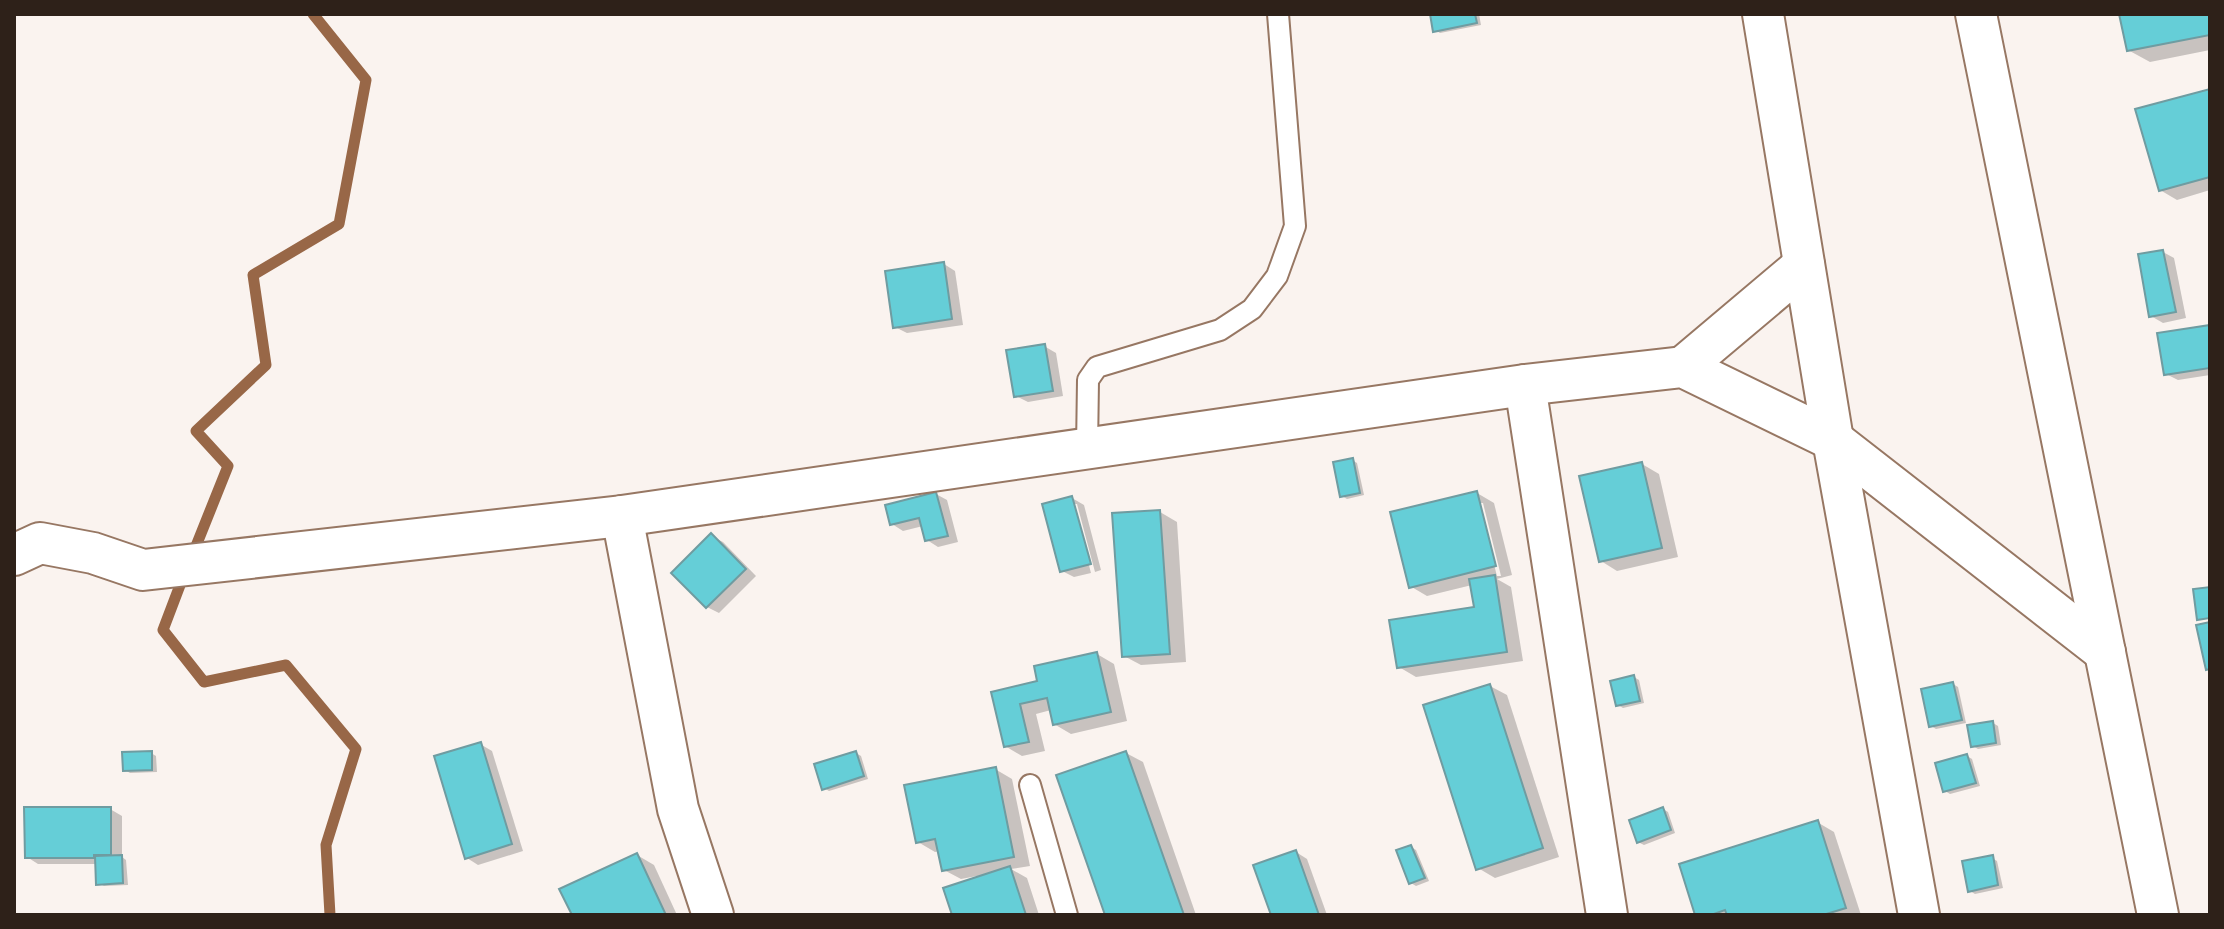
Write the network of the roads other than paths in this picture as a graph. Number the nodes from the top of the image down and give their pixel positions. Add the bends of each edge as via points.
1 (1278, 14) edge
2 (1763, 14) edge
3 (1976, 14) edge
4 (1804, 265) junction
5 (1683, 367) junction
6 (1525, 385) junction
7 (1833, 440) junction
8 (1087, 449) junction
9 (622, 516) junction
10 (14, 555) edge
11 (2105, 652) junction
12 (1030, 785) dead end
13 (713, 915) edge
14 (1067, 915) edge
15 (1607, 915) edge
16 (1919, 915) edge
17 (2158, 915) edge

1 - 8 lane via 1295,226 1277,276 1252,309 1220,330 1097,367 1088,380
2 - 4 street
3 - 11 street
4 - 5 street
4 - 7 street
5 - 6 street
5 - 7 street
6 - 8 street
6 - 15 street
7 - 11 street
7 - 16 street
8 - 9 street
9 - 10 street via 143,570 40,543
9 - 13 street via 678,809
11 - 17 street
12 - 14 lane

